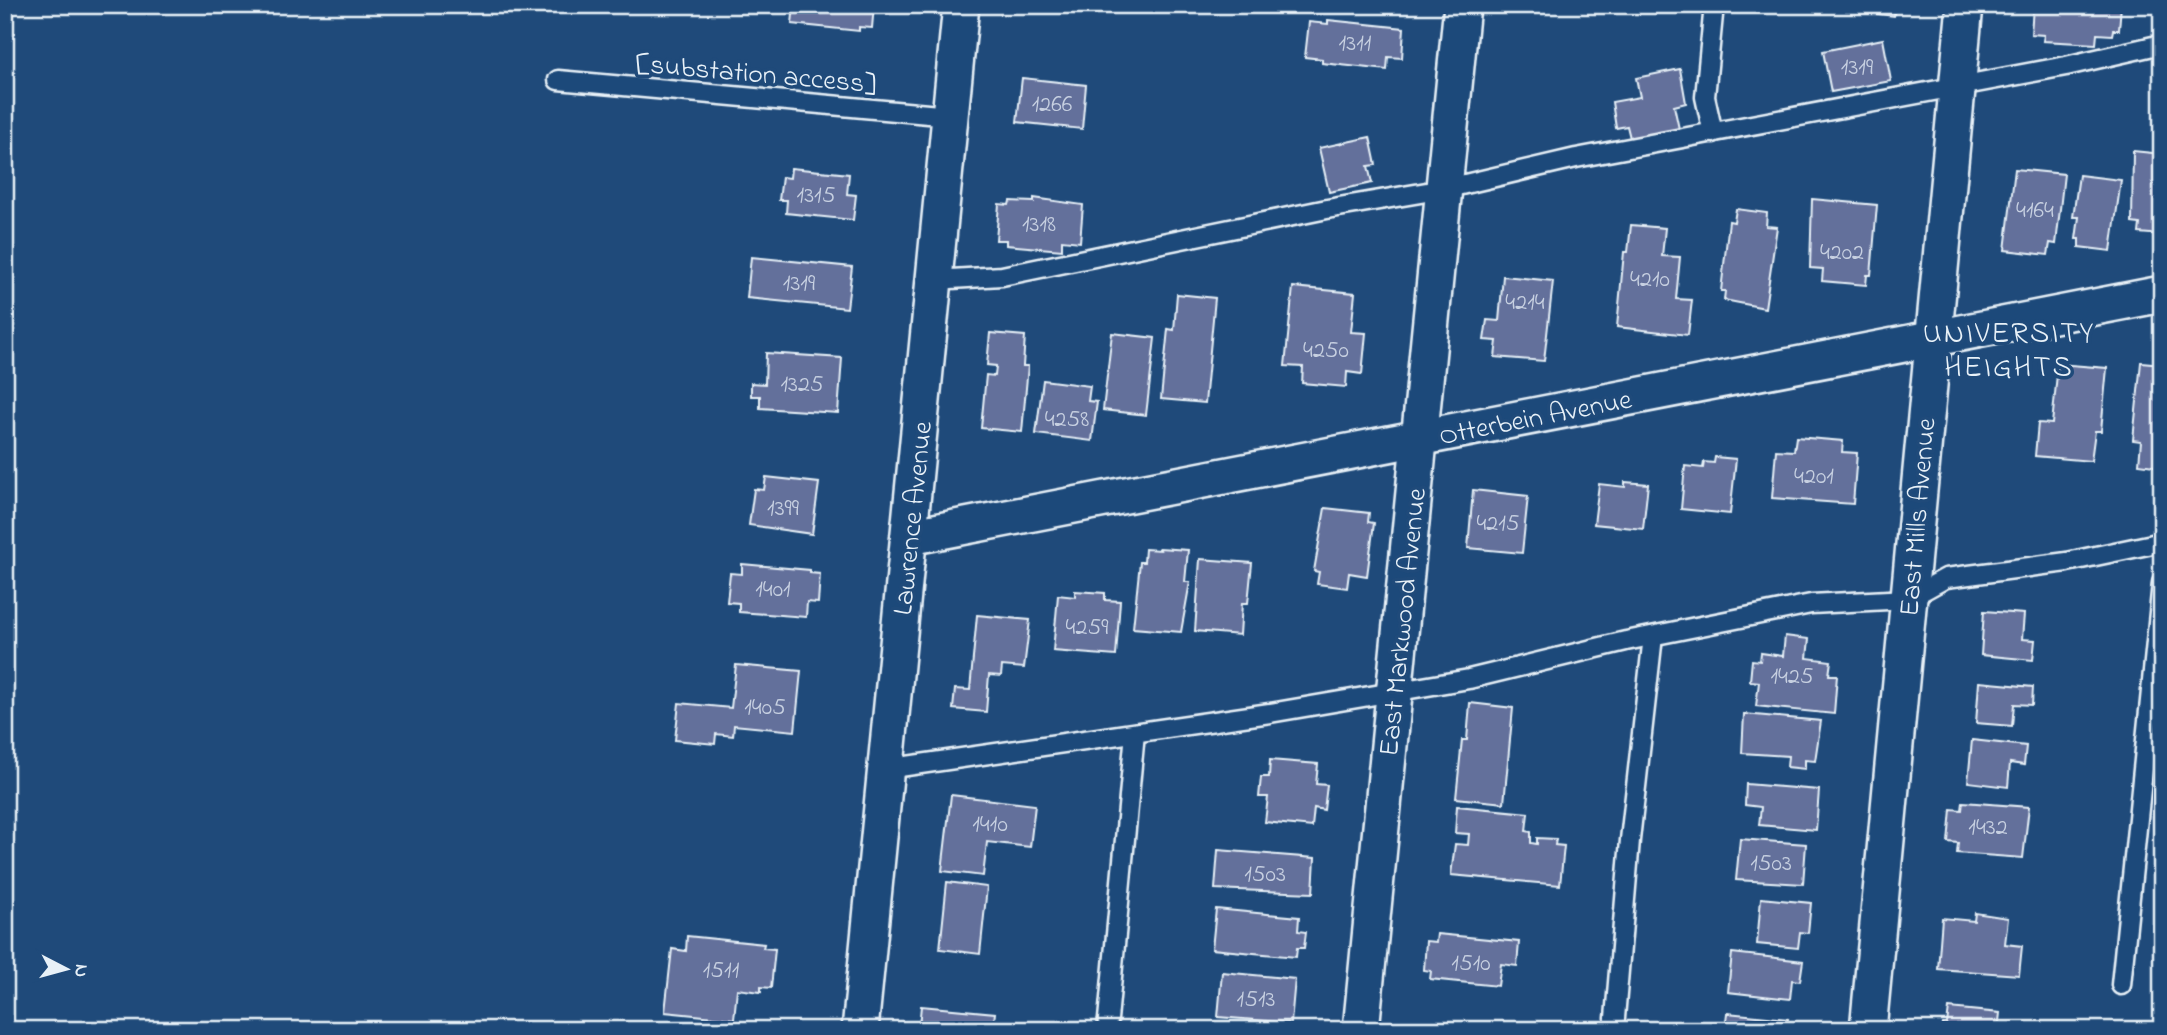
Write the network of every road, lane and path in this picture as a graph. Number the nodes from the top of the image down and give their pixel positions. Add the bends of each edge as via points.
1 (961, 5) edge
2 (1462, 5) edge
3 (1714, 5) edge
4 (1965, 5) edge
5 (2162, 44) edge
6 (558, 80) dead end
7 (1957, 88) junction
8 (950, 116) junction
9 (1713, 133) junction
10 (1444, 189) junction
11 (934, 280) junction
12 (2162, 294) edge
13 (1933, 339) junction
14 (1419, 439) junction
15 (909, 537) junction
16 (2162, 542) edge
17 (2162, 583) edge
18 (1908, 599) junction
19 (1653, 636) junction
20 (1395, 690) junction
21 (1135, 733) junction
22 (886, 769) junction
23 (2121, 985) dead end
24 (860, 1030) edge
25 (1107, 1030) edge
26 (1361, 1030) edge
27 (1614, 1030) edge
28 (1868, 1030) edge

1 - 8 street, Lawrence Avenue
2 - 10 street, East Markwood Avenue
3 - 9 lane via 1705,97
4 - 7 street, East Mills Avenue
5 - 7 lane
6 - 8 lane, [substation access]
7 - 9 lane
7 - 13 street, East Mills Avenue
8 - 11 street, Lawrence Avenue
9 - 10 lane
10 - 11 lane via 1002,276
10 - 14 street, East Markwood Avenue
11 - 15 street, Lawrence Avenue
12 - 13 street, Otterbein Avenue
13 - 14 street, Otterbein Avenue
13 - 18 street, East Mills Avenue
14 - 15 street, Otterbein Avenue
14 - 20 street, East Markwood Avenue
15 - 22 street, Lawrence Avenue
16 - 18 lane via 2067,562 1946,579
17 - 23 lane
18 - 19 lane via 1811,604
18 - 28 street, East Mills Avenue
19 - 20 lane via 1468,680
19 - 27 lane
20 - 21 lane
20 - 26 street, East Markwood Avenue
21 - 22 lane
21 - 25 lane
22 - 24 street, Lawrence Avenue

